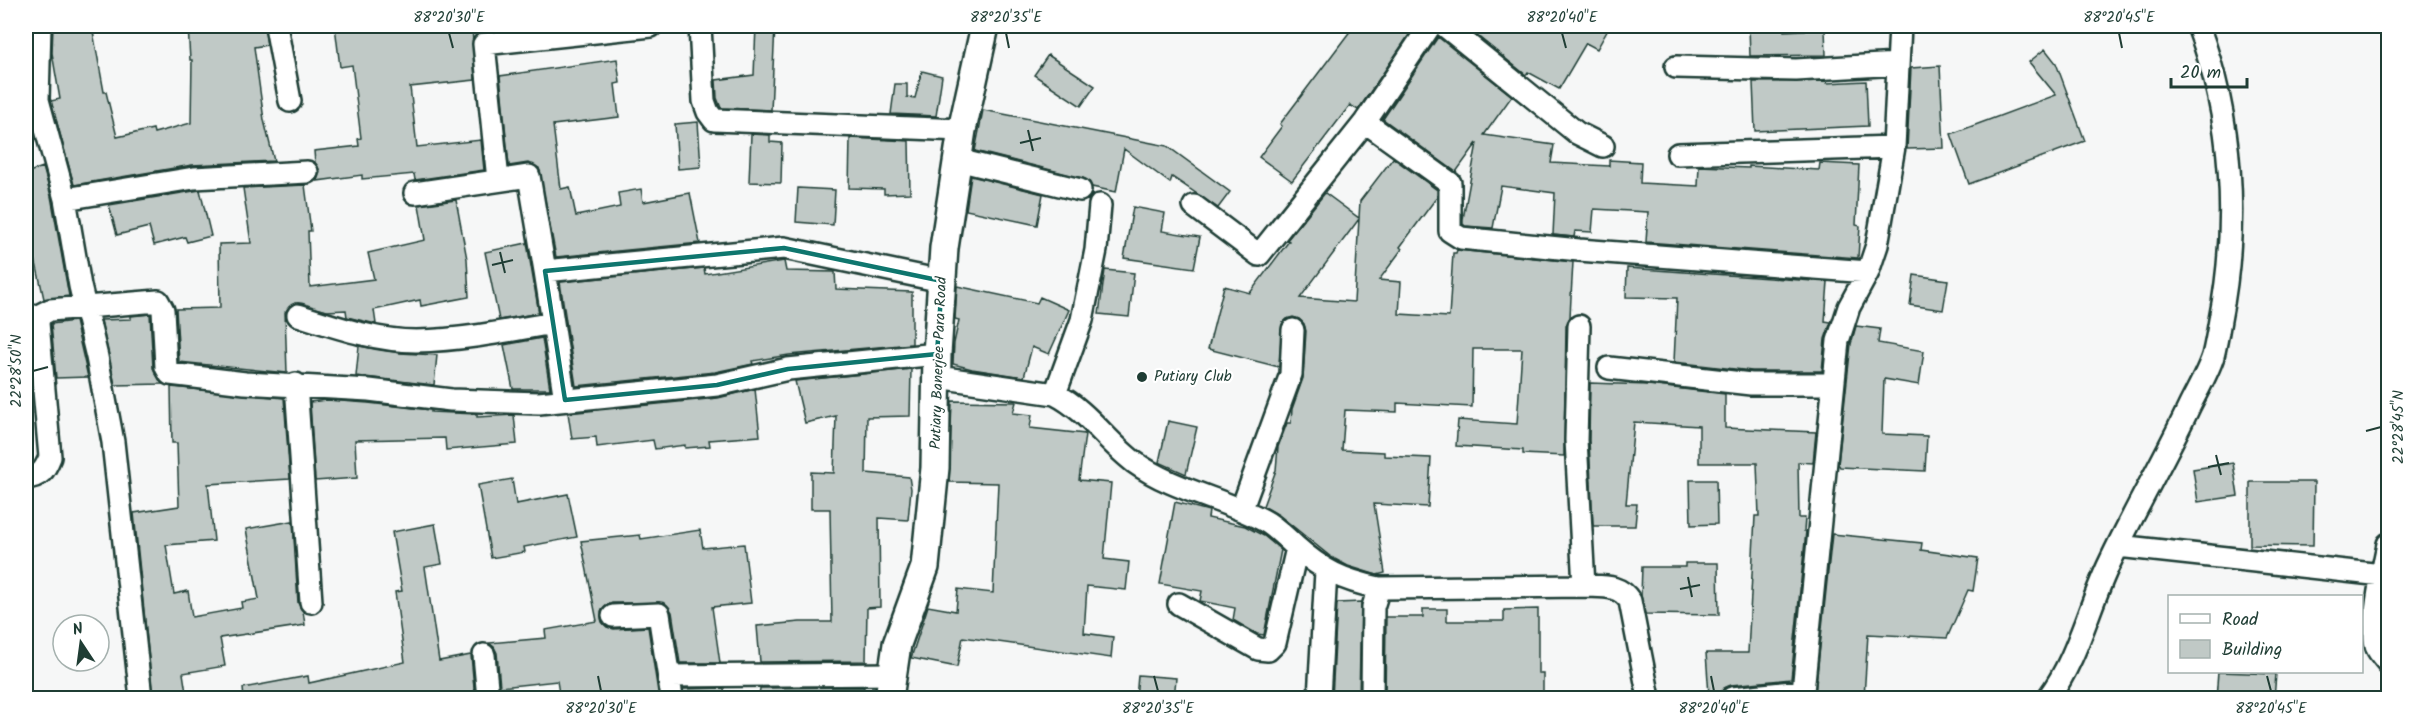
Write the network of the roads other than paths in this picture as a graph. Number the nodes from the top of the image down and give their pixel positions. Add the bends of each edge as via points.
1 (40, 26) edge
2 (276, 26) edge
3 (651, 26) edge
4 (700, 26) edge
5 (985, 26) edge
6 (1430, 26) edge
7 (1445, 26) edge
8 (1900, 26) edge
9 (2198, 26) edge
10 (1898, 64) junction
11 (1676, 67) dead end
12 (291, 101) dead end
13 (1365, 122) junction
14 (962, 130) junction
15 (1603, 146) dead end
16 (1894, 147) junction
17 (1678, 154) dead end
18 (958, 160) junction
19 (307, 172) dead end
20 (498, 180) junction
21 (1080, 190) dead end
22 (415, 193) dead end
23 (65, 199) junction
24 (1100, 205) dead end
25 (1194, 206) dead end
26 (545, 271) junction
27 (1868, 272) junction
28 (942, 282) junction
29 (85, 306) junction
30 (298, 315) dead end
31 (553, 322) junction
32 (1579, 326) dead end
33 (1293, 330) dead end
34 (937, 366) junction
35 (1609, 368) dead end
36 (296, 384) junction
37 (1833, 384) junction
38 (1055, 394) junction
39 (565, 400) junction
40 (26, 478) edge
41 (1242, 508) junction
42 (2388, 544) edge
43 (2118, 546) junction
44 (1297, 548) junction
45 (1326, 571) junction
46 (2382, 575) junction
47 (1584, 586) junction
48 (1379, 588) junction
49 (311, 602) dead end
50 (1179, 604) dead end
51 (613, 616) dead end
52 (484, 655) dead end
53 (2388, 663) edge
54 (670, 676) junction
55 (891, 686) edge
56 (141, 699) edge
57 (488, 699) edge
58 (672, 699) edge
59 (1319, 699) edge
60 (1372, 699) edge
61 (1649, 699) edge
62 (1732, 699) edge
63 (2048, 699) edge

1 - 23 street via 38,100
2 - 12 street
3 - 20 street via 484,44
4 - 14 street via 704,100 714,120
5 - 14 street, Putiary Banerjee Para Road
6 - 13 street
7 - 15 street via 1577,133
8 - 10 street
9 - 43 street via 2212,68 2232,198 2224,300 2213,357
10 - 11 street via 1796,70
10 - 16 street
13 - 25 street via 1259,255
13 - 27 street via 1450,183 1450,231 1461,238
14 - 18 street, Putiary Banerjee Para Road
16 - 17 street
16 - 27 street via 1877,245
18 - 21 street
18 - 28 street, Putiary Banerjee Para Road
19 - 23 street via 194,178
20 - 22 street
20 - 26 street via 530,176
23 - 29 street
24 - 38 street via 1096,250 1082,320
26 - 28 street via 784,248
26 - 31 street
27 - 37 street via 1849,307 1838,341
28 - 34 street, Putiary Banerjee Para Road
29 - 36 street via 158,301 163,310 166,368 170,374 244,383
29 - 40 street via 45,310 40,315 39,349 50,457 45,470
29 - 56 street via 113,442
30 - 31 street via 360,334 414,341 471,337
31 - 39 street
32 - 47 street via 1576,440
33 - 41 street via 1291,374
34 - 38 street
34 - 39 street via 788,369 717,385
34 - 55 street, Putiary Banerjee Para Road via 935,468 925,567 897,644
35 - 37 street via 1751,384
36 - 39 street via 451,400
36 - 49 street
37 - 62 street via 1803,690
38 - 41 street via 1070,401 1133,461 1150,472 1182,488
41 - 44 street via 1267,522
42 - 46 street
43 - 46 street
43 - 63 street via 2075,649
44 - 45 street
44 - 50 street via 1275,644 1268,650 1258,649
45 - 48 street
45 - 59 street
46 - 53 street via 2374,636
47 - 48 street
47 - 61 street via 1617,588 1630,601
48 - 60 street via 1372,607
51 - 54 street via 659,614
52 - 57 street
54 - 55 street
54 - 58 street

